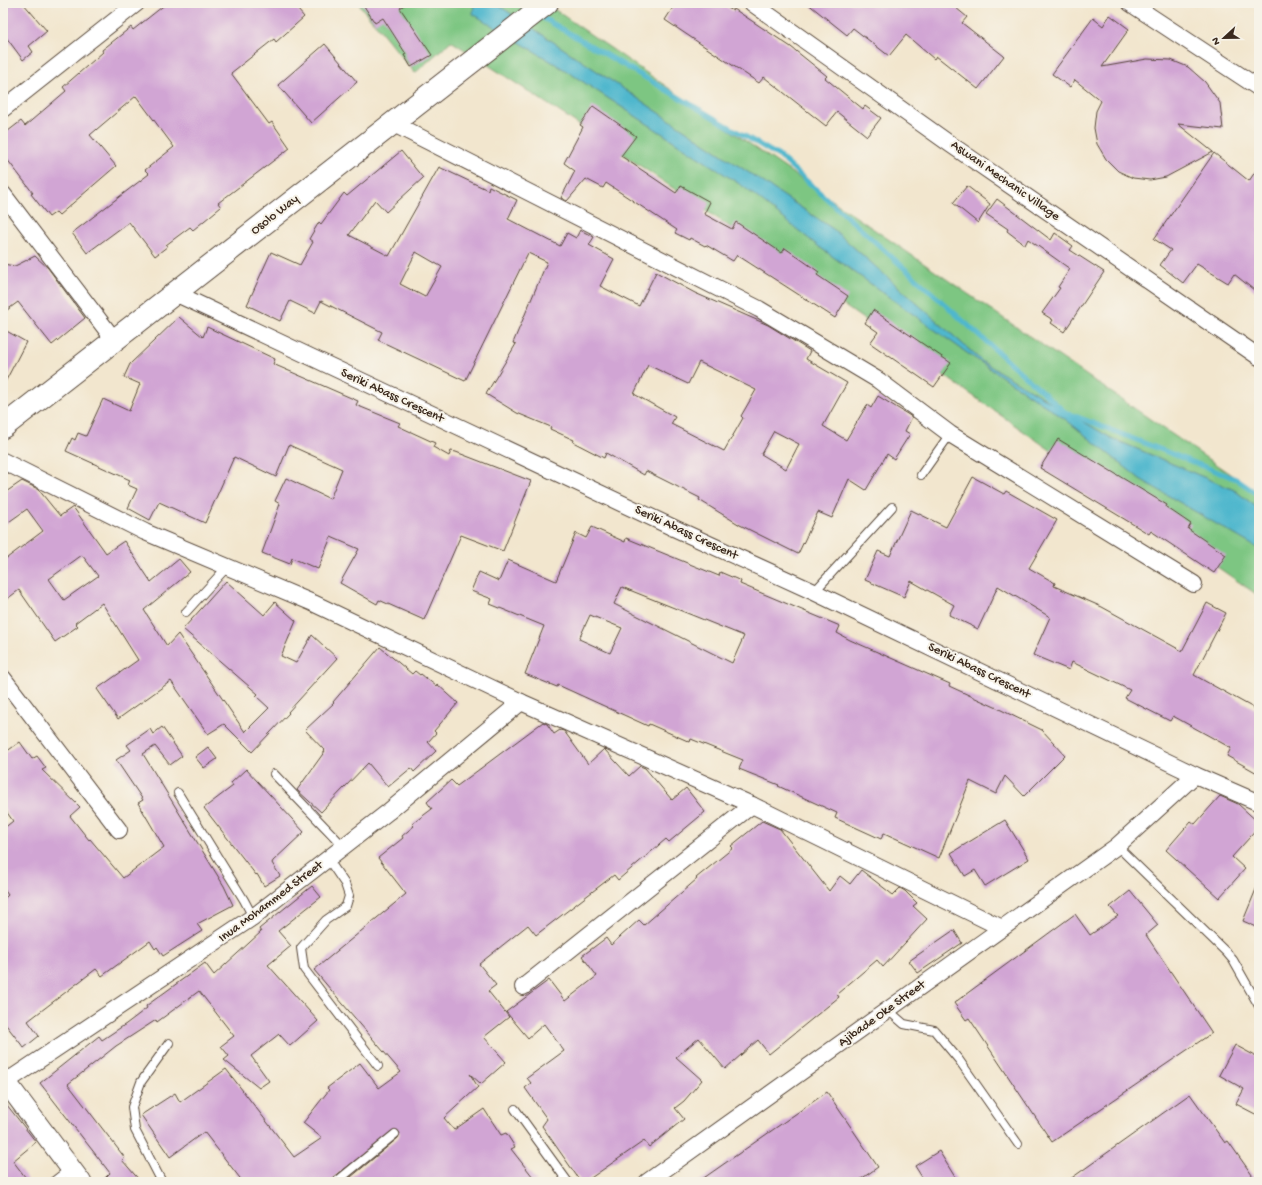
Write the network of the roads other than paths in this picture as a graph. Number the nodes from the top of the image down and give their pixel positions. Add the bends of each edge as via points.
1 (137, 3) edge
2 (547, 3) edge
3 (752, 3) edge
4 (1130, 3) edge
5 (1259, 88) edge
6 (3, 110) edge
7 (392, 123) junction
8 (3, 194) edge
9 (175, 293) junction
10 (115, 341) junction
11 (1259, 357) edge
12 (6, 421) edge
13 (950, 434) junction
14 (3, 461) edge
15 (921, 475) dead end
16 (892, 507) dead end
17 (227, 567) junction
18 (1194, 584) dead end
19 (814, 592) junction
20 (186, 612) dead end
21 (3, 678) edge
22 (521, 702) junction
23 (274, 774) dead end
24 (1195, 775) junction
25 (178, 793) dead end
26 (1257, 802) dead end
27 (752, 804) junction
28 (120, 830) dead end
29 (1117, 846) junction
30 (344, 847) junction
31 (328, 859) junction
32 (253, 917) junction
33 (1002, 928) junction
34 (523, 987) dead end
35 (1259, 1006) edge
36 (888, 1010) junction
37 (169, 1043) dead end
38 (378, 1066) dead end
39 (5, 1080) edge
40 (515, 1109) dead end
41 (395, 1134) dead end
42 (1018, 1144) dead end
43 (76, 1175) edge
44 (53, 1182) edge
45 (162, 1182) edge
46 (336, 1182) edge
47 (568, 1182) edge
48 (647, 1182) edge

1 - 6 street
2 - 7 main road, Osolo Way
3 - 11 street, Aswani Mechanic Village via 950,144
4 - 5 street
7 - 9 main road, Osolo Way
7 - 13 street via 759,309 878,380
8 - 10 street
9 - 10 main road, Osolo Way
9 - 19 street, Seriki Abass Crescent
10 - 12 main road, Osolo Way
13 - 15 lane
13 - 18 street
14 - 17 street via 144,532
16 - 19 lane
17 - 20 lane
17 - 22 street via 313,603
19 - 24 street, Seriki Abass Crescent
21 - 28 street
22 - 27 street
22 - 30 street, Inua Mohammed Street
23 - 30 lane
24 - 26 street, Seriki Abass Crescent
24 - 29 street, Ajibade Oke Street
25 - 32 lane
27 - 33 street
27 - 34 street
29 - 33 street, Ajibade Oke Street
29 - 35 lane via 1234,960
30 - 31 street, Inua Mohammed Street
31 - 32 street, Inua Mohammed Street
31 - 38 lane via 350,896 346,906 326,920 301,948 304,969
32 - 39 street, Inua Mohammed Street
33 - 36 street, Ajibade Oke Street
36 - 42 lane via 904,1024 934,1030 959,1060
36 - 48 street, Ajibade Oke Street
37 - 45 lane via 141,1082 132,1107 135,1130
39 - 43 street
40 - 47 lane
41 - 46 lane
43 - 44 lane

